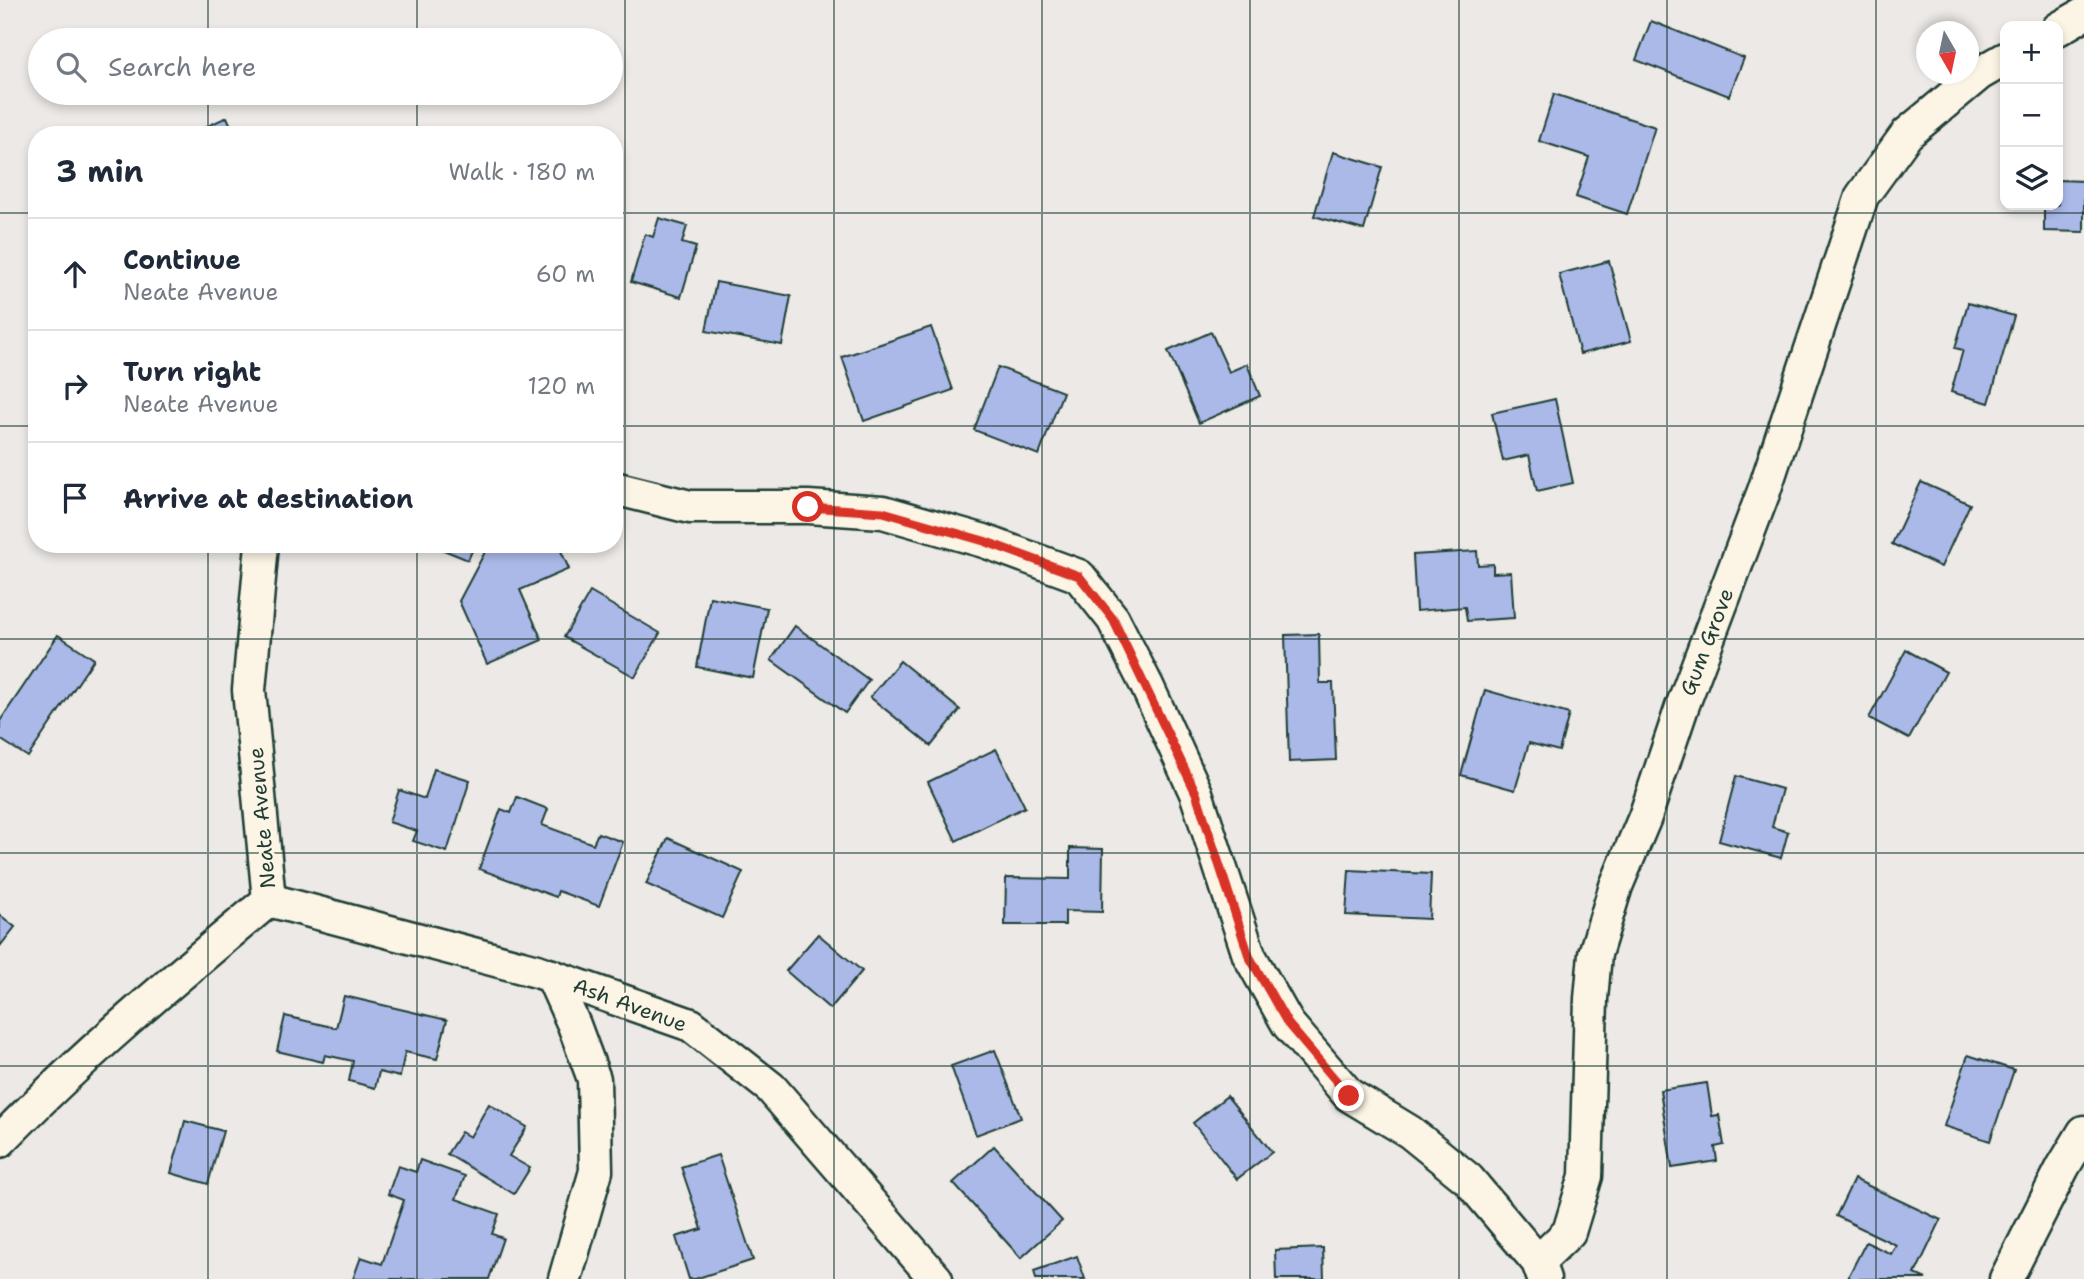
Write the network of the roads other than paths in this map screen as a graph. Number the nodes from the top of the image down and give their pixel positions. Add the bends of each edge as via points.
1 (2084, 14) edge
2 (2063, 26) edge
3 (2000, 62) edge
4 (623, 490) edge
5 (261, 553) edge
6 (269, 900) junction
7 (552, 976) junction
8 (2084, 1132) edge
9 (0, 1141) edge
10 (1541, 1271) edge
11 (565, 1279) edge
12 (936, 1279) edge
13 (2007, 1279) edge

1 - 2 street
3 - 10 street, Gum Grove via 1907,134 1862,196 1764,491 1616,886 1595,954 1586,1176 1569,1232
4 - 10 street via 690,506 883,512 984,541 1079,576 1113,619 1147,686 1196,793 1249,956 1288,1024 1349,1096 1410,1132 1468,1179
5 - 6 street, Neate Avenue via 249,690
6 - 7 street, Ash Avenue
6 - 9 street, Neate Avenue via 60,1080
7 - 11 street via 594,1079 596,1171
7 - 12 street, Ash Avenue via 691,1025 761,1080
8 - 13 street

